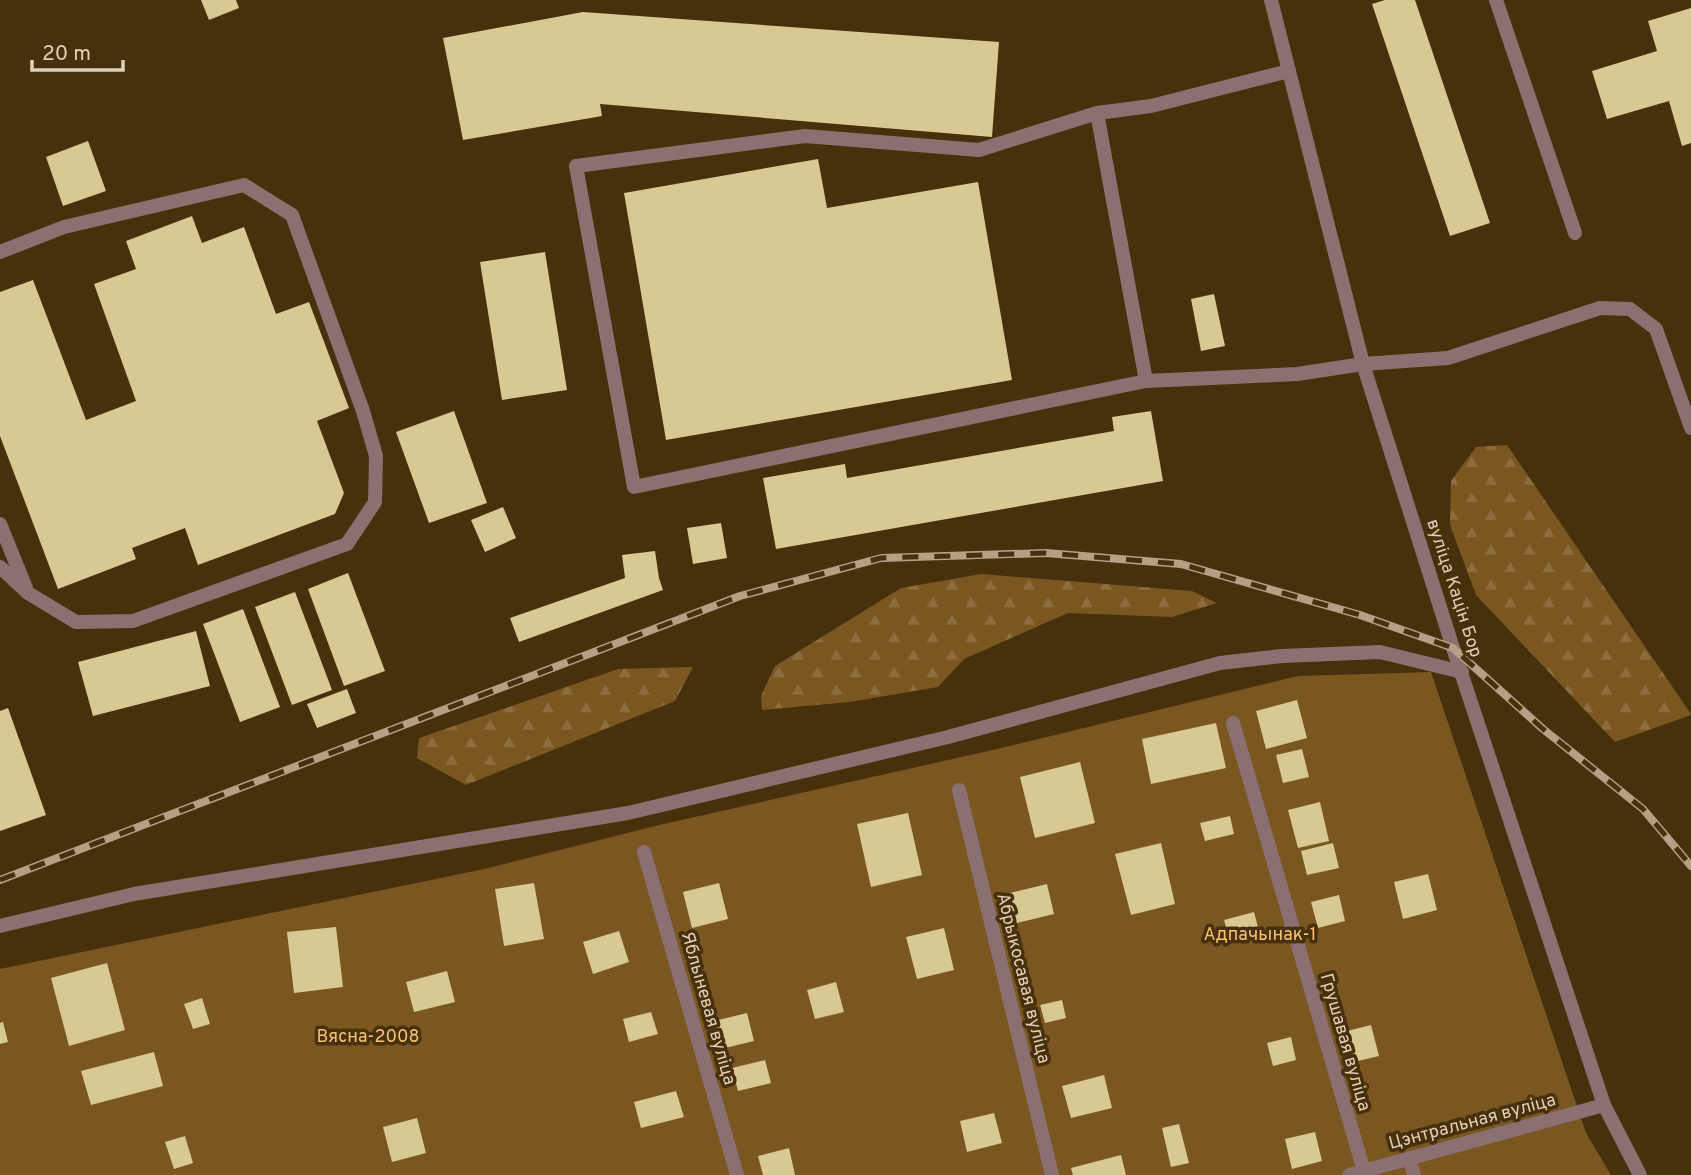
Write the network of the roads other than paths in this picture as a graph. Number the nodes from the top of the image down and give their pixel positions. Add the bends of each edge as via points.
1 (1271, 0) edge
2 (1496, 0) edge
3 (1289, 71) junction
4 (1097, 113) junction
5 (1575, 233) dead end
6 (0, 252) edge
7 (1363, 364) junction
8 (1146, 381) junction
9 (1691, 428) edge
10 (0, 524) edge
11 (0, 567) edge
12 (28, 593) junction
13 (1462, 672) junction
14 (1233, 723) dead end
15 (959, 790) dead end
16 (644, 852) dead end
17 (0, 926) edge
18 (1605, 1105) junction
19 (1409, 1158) junction
20 (1364, 1171) junction
21 (737, 1175) edge
22 (1052, 1175) edge
23 (1349, 1175) edge
24 (1414, 1175) edge
25 (1640, 1175) edge

1 - 3 street, вуліца Кацін Бор
2 - 5 street
3 - 4 street via 1151,106
3 - 7 street, вуліца Кацін Бор
4 - 8 street
4 - 8 street via 979,150 805,136 576,166 634,487
6 - 12 street via 64,228 244,185 292,215 376,456 375,502 346,544 132,621 76,622
7 - 8 street via 1297,374
7 - 9 street via 1448,358 1600,308 1630,309 1656,329
7 - 13 street, вуліца Кацін Бор
10 - 12 street
11 - 12 street
13 - 17 street via 1380,652 1220,663 948,737 628,813 134,894
13 - 18 street, вуліца Кацін Бор
14 - 20 street, Грушавая вуліца
15 - 22 street, Абрыкосавая вуліца
16 - 21 street, Яблыневая вуліца
18 - 19 street, Цэнтральная вуліца
18 - 25 street, вуліца Кацін Бор
19 - 20 street, Цэнтральная вуліца
19 - 24 street
20 - 23 street, Цэнтральная вуліца

